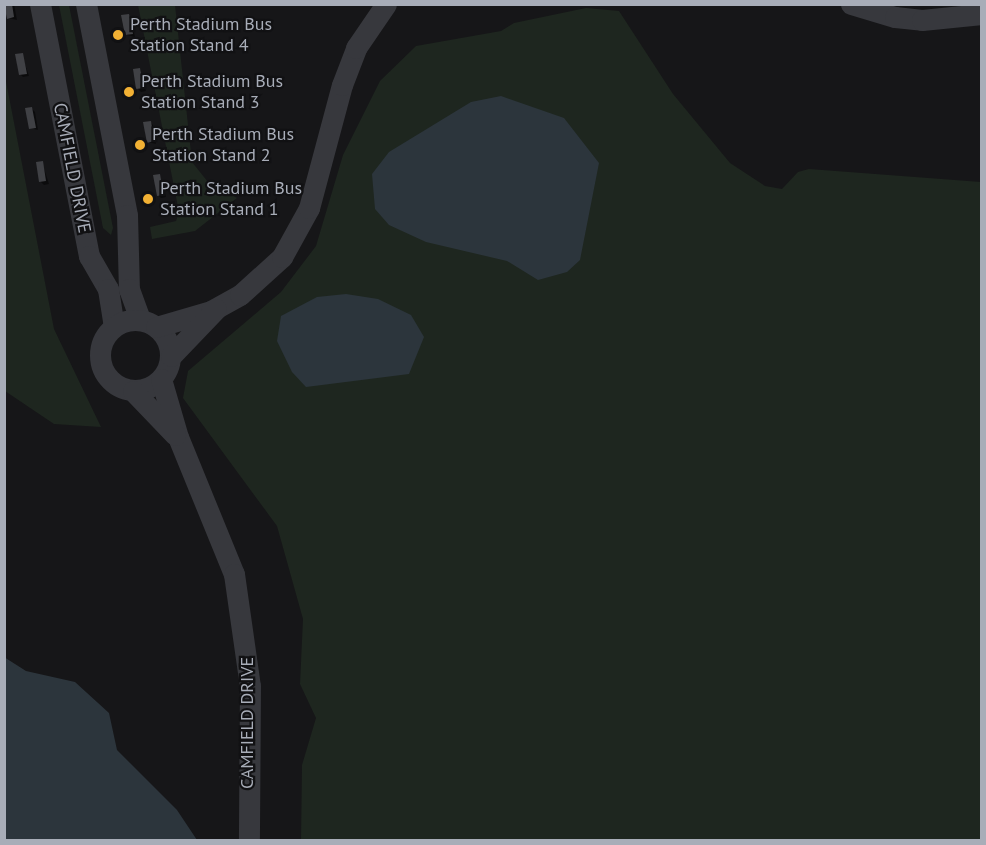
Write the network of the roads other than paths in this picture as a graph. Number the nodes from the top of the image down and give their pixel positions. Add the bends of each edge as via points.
1 (40, 4) edge
2 (86, 4) edge
3 (386, 4) edge
4 (851, 4) edge
5 (981, 14) edge
6 (219, 306) junction
7 (148, 324) junction
8 (114, 327) junction
9 (171, 356) junction
10 (161, 380) junction
11 (133, 391) junction
12 (177, 437) junction
13 (249, 840) edge

1 - 8 street, CAMFIELD DRIVE via 89,256 108,290
2 - 7 street via 127,215 129,289
3 - 6 street via 356,48 342,85 309,208 297,234 262,278
4 - 5 street via 895,17 922,20
6 - 7 street
6 - 9 street
7 - 8 street
7 - 9 street via 169,345
8 - 11 street via 101,344 100,366 113,383
9 - 10 street
10 - 11 street
10 - 12 street
11 - 12 street
12 - 13 street, CAMFIELD DRIVE via 234,573 250,686

